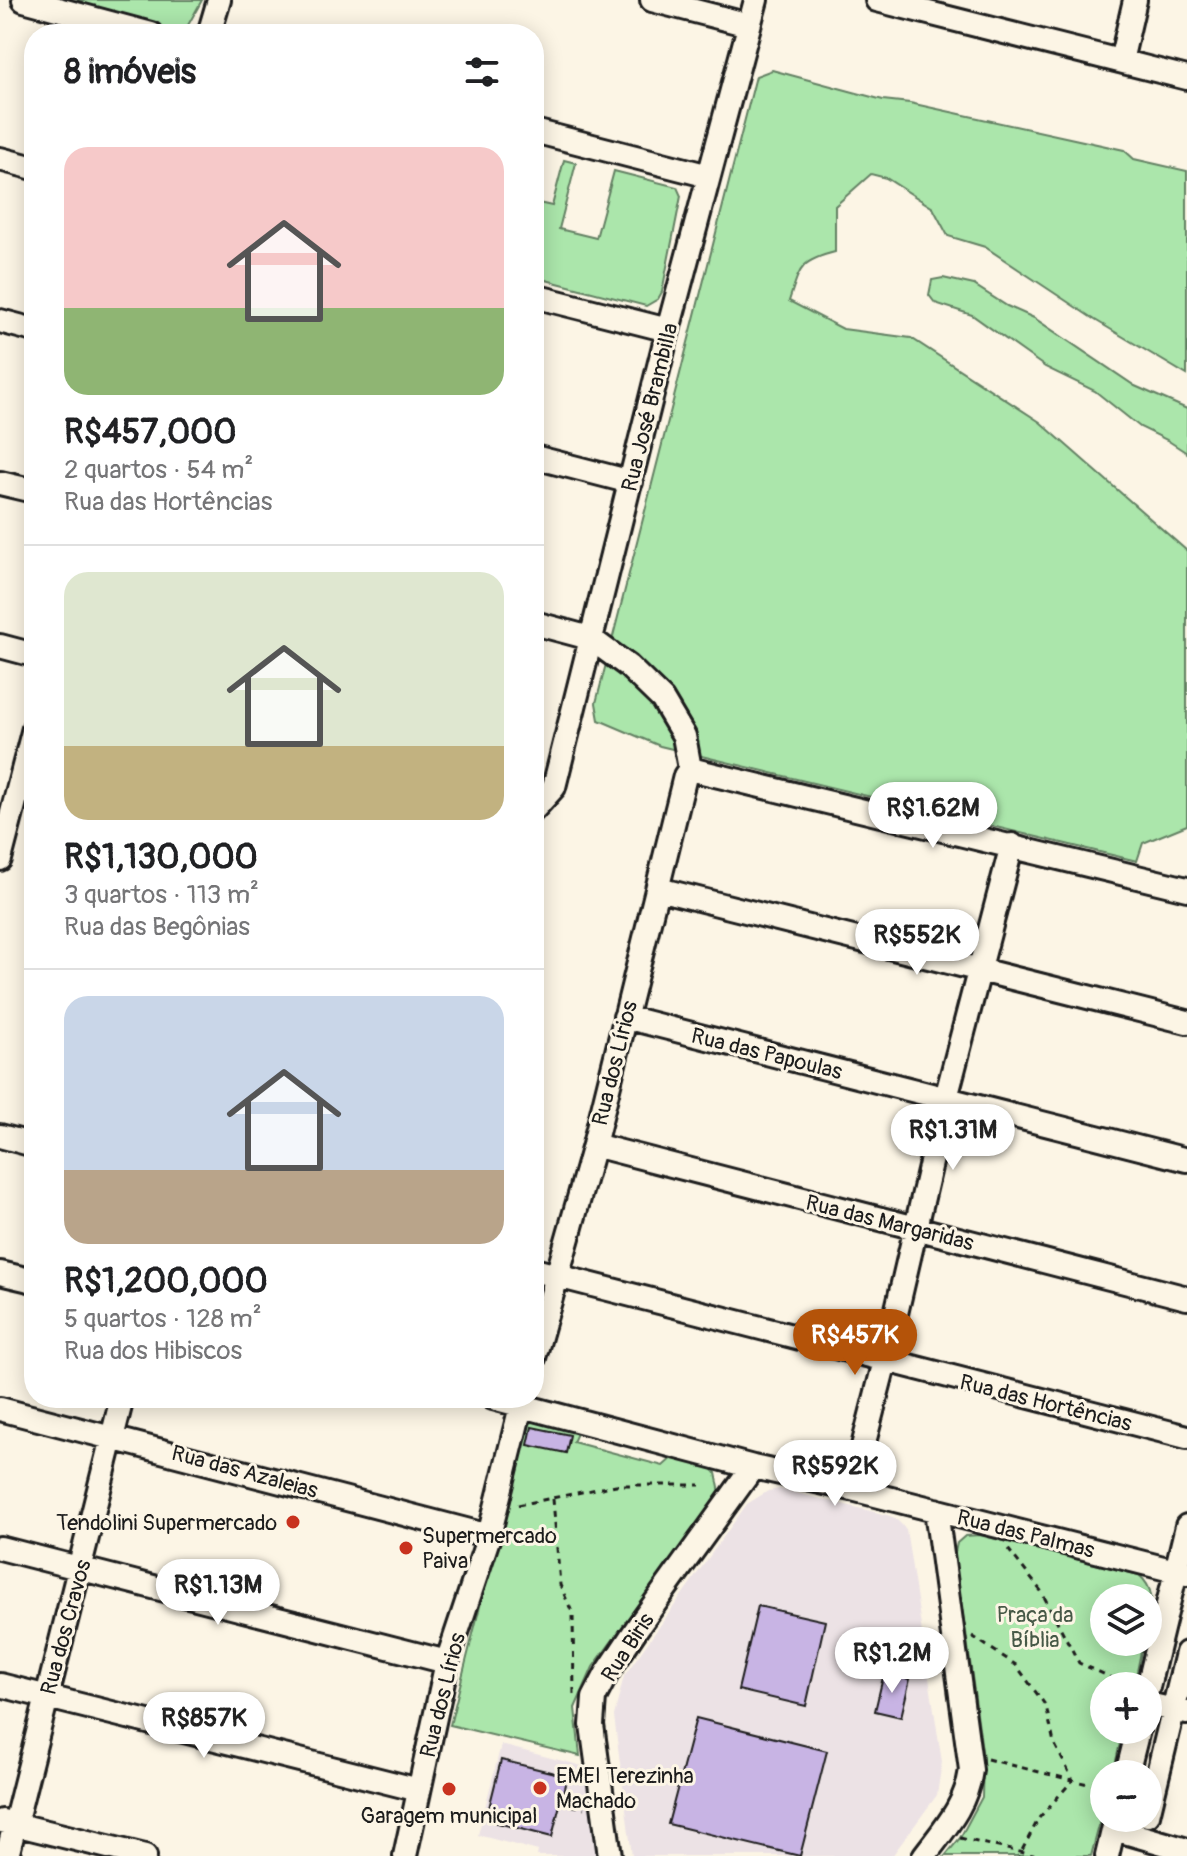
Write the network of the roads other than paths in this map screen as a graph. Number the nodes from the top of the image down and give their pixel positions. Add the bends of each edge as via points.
1 (24, 0) edge
2 (219, 0) edge
3 (652, 0) edge
4 (756, 0) edge
5 (877, 0) edge
6 (1135, 0) edge
7 (114, 24) edge
8 (212, 24) edge
9 (749, 25) junction
10 (1121, 61) junction
11 (1187, 78) edge
12 (544, 134) edge
13 (0, 159) edge
14 (24, 165) edge
15 (709, 176) junction
16 (544, 299) edge
17 (0, 321) edge
18 (24, 327) edge
19 (668, 330) junction
20 (544, 460) edge
21 (631, 482) junction
22 (0, 483) edge
23 (24, 489) edge
24 (544, 626) edge
25 (590, 638) junction
26 (0, 646) edge
27 (24, 652) edge
28 (690, 769) junction
29 (24, 775) edge
30 (544, 785) edge
31 (16, 812) edge
32 (1012, 845) junction
33 (0, 859) edge
34 (658, 889) junction
35 (1187, 889) edge
36 (982, 969) junction
37 (625, 1017) junction
38 (1187, 1022) edge
39 (946, 1098) junction
40 (0, 1136) edge
41 (24, 1142) edge
42 (594, 1145) junction
43 (1187, 1160) edge
44 (916, 1229) junction
45 (544, 1272) edge
46 (0, 1273) edge
47 (557, 1275) junction
48 (24, 1279) edge
49 (1187, 1298) edge
50 (544, 1322) edge
51 (885, 1361) junction
52 (120, 1408) edge
53 (521, 1408) edge
54 (543, 1408) edge
55 (0, 1409) edge
56 (113, 1437) junction
57 (1187, 1437) edge
58 (753, 1467) junction
59 (852, 1489) junction
60 (936, 1510) junction
61 (1187, 1526) edge
62 (489, 1536) junction
63 (0, 1548) edge
64 (81, 1568) junction
65 (1182, 1573) edge
66 (1187, 1653) edge
67 (447, 1662) junction
68 (1152, 1672) edge
69 (0, 1685) edge
70 (46, 1697) junction
71 (1179, 1711) edge
72 (1162, 1770) edge
73 (419, 1790) junction
74 (7, 1823) edge
75 (1113, 1832) edge
76 (1144, 1832) edge
77 (1187, 1850) edge
78 (0, 1854) edge
79 (8, 1856) edge
80 (145, 1856) edge
81 (405, 1856) edge
82 (610, 1856) edge
83 (924, 1856) edge
84 (1107, 1856) edge

1 - 7 street
2 - 8 street
3 - 9 street
4 - 9 street, Rua José Brambilla
5 - 10 street
6 - 10 street
9 - 15 street, Rua José Brambilla
10 - 11 street
12 - 15 street
13 - 14 street
15 - 19 street, Rua José Brambilla
16 - 19 street
17 - 18 street
19 - 21 street, Rua José Brambilla
20 - 21 street
21 - 25 street, Rua José Brambilla
22 - 23 street
24 - 25 street
25 - 28 street via 662,699 684,736
25 - 30 street, Rua José Brambilla
26 - 27 street
28 - 32 street
28 - 34 street, Rua dos Lírios
29 - 31 street
31 - 33 street
32 - 35 street
32 - 36 street
34 - 36 street
34 - 37 street, Rua dos Lírios
36 - 38 street
36 - 39 street
37 - 39 street, Rua das Papoulas
37 - 42 street, Rua dos Lírios
39 - 43 street, Rua das Papoulas
39 - 44 street
40 - 41 street
42 - 44 street, Rua das Margaridas
42 - 47 street, Rua dos Lírios
44 - 49 street, Rua das Margaridas
44 - 51 street
45 - 47 street, Rua das Hortências
46 - 48 street
47 - 50 street, Rua dos Lírios
47 - 51 street, Rua das Hortências
51 - 57 street, Rua das Hortências
51 - 59 street
52 - 56 street, Rua dos Cravos
53 - 62 street, Rua dos Lírios
54 - 58 street, Rua das Palmas
55 - 56 street, Rua das Azaleias
56 - 62 street, Rua das Azaleias
56 - 64 street, Rua dos Cravos
58 - 59 street, Rua das Palmas
58 - 82 street, Rua Biris via 637,1628 594,1698 592,1725
59 - 60 street, Rua das Palmas
60 - 65 street, Rua das Palmas
60 - 83 street via 971,1770 956,1813
61 - 65 street
62 - 67 street, Rua dos Lírios
63 - 64 street
64 - 67 street
64 - 70 street, Rua dos Cravos
65 - 68 street
66 - 71 street
67 - 73 street, Rua dos Lírios
69 - 70 street
70 - 73 street
70 - 74 street, Rua dos Cravos
71 - 72 street
73 - 81 street, Rua dos Lírios
74 - 79 street, Rua dos Cravos
74 - 80 street
75 - 84 street
76 - 77 street
78 - 79 street

